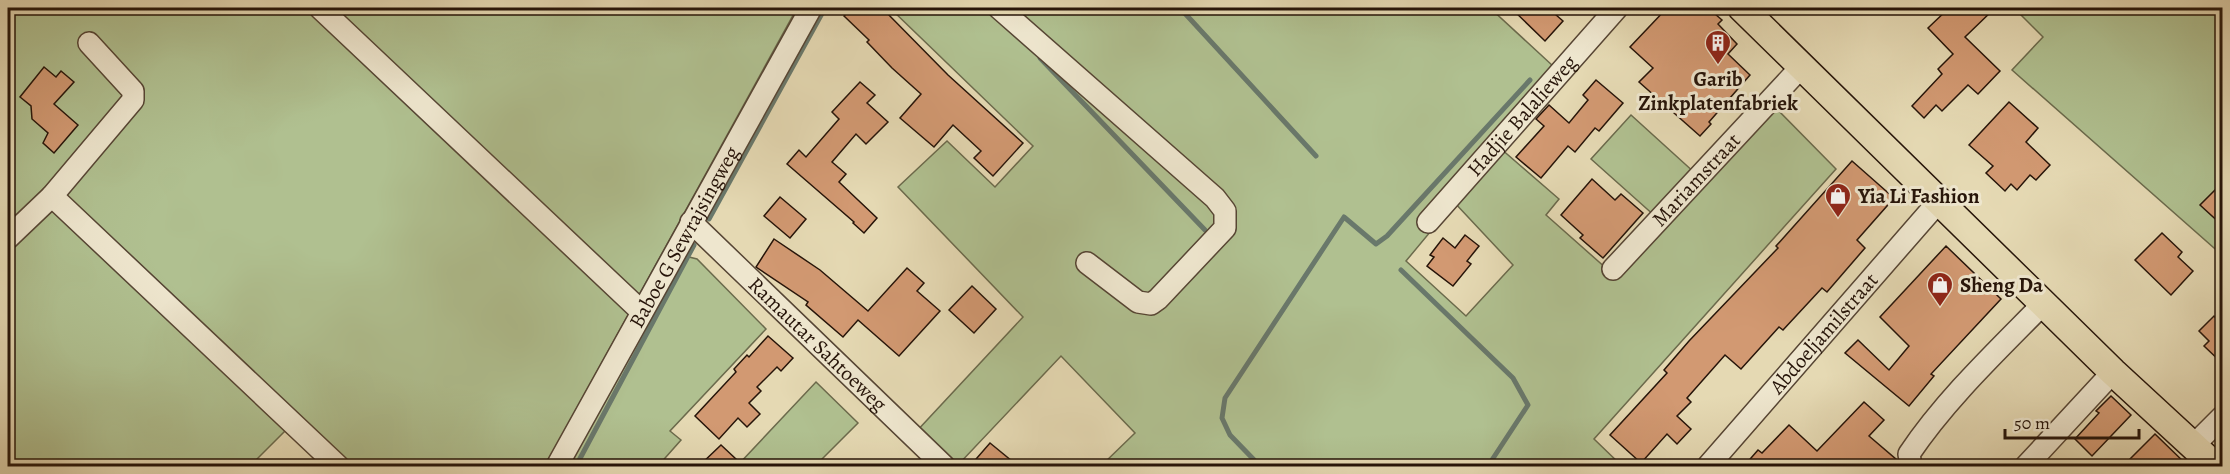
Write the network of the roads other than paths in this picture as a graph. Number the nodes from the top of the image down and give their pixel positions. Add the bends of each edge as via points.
1 (320, 8) edge
2 (811, 8) edge
3 (999, 8) edge
4 (1617, 8) edge
5 (1742, 8) edge
6 (89, 43) dead end
7 (1802, 66) junction
8 (52, 196) junction
9 (1940, 200) junction
10 (691, 222) junction
11 (1428, 222) dead end
12 (8, 238) edge
13 (1087, 263) dead end
14 (1613, 269) dead end
15 (2044, 303) junction
16 (642, 312) junction
17 (2113, 372) junction
18 (2223, 417) edge
19 (2193, 446) junction
20 (338, 466) edge
21 (557, 466) edge
22 (944, 466) edge
23 (1707, 466) edge
24 (1911, 466) edge
25 (2026, 466) edge
26 (2215, 466) edge

1 - 16 street
2 - 10 street, Baboe G Sewrajsingweg
3 - 13 street via 1226,211 1226,228 1151,304 1138,302
4 - 11 street, Hadjie Balalieweg
5 - 7 main road
6 - 8 street via 133,91 134,97
7 - 9 main road
7 - 14 street, Mariamstraat
8 - 12 street
8 - 20 street
9 - 15 main road
9 - 23 street, Abdoeljamilstraat
10 - 16 street, Baboe G Sewrajsingweg
10 - 22 street, Ramautar Sahtoeweg
15 - 17 main road
15 - 24 street via 1919,439 1909,454
16 - 21 street, Baboe G Sewrajsingweg
17 - 19 main road
17 - 25 street
18 - 19 street
19 - 26 main road

